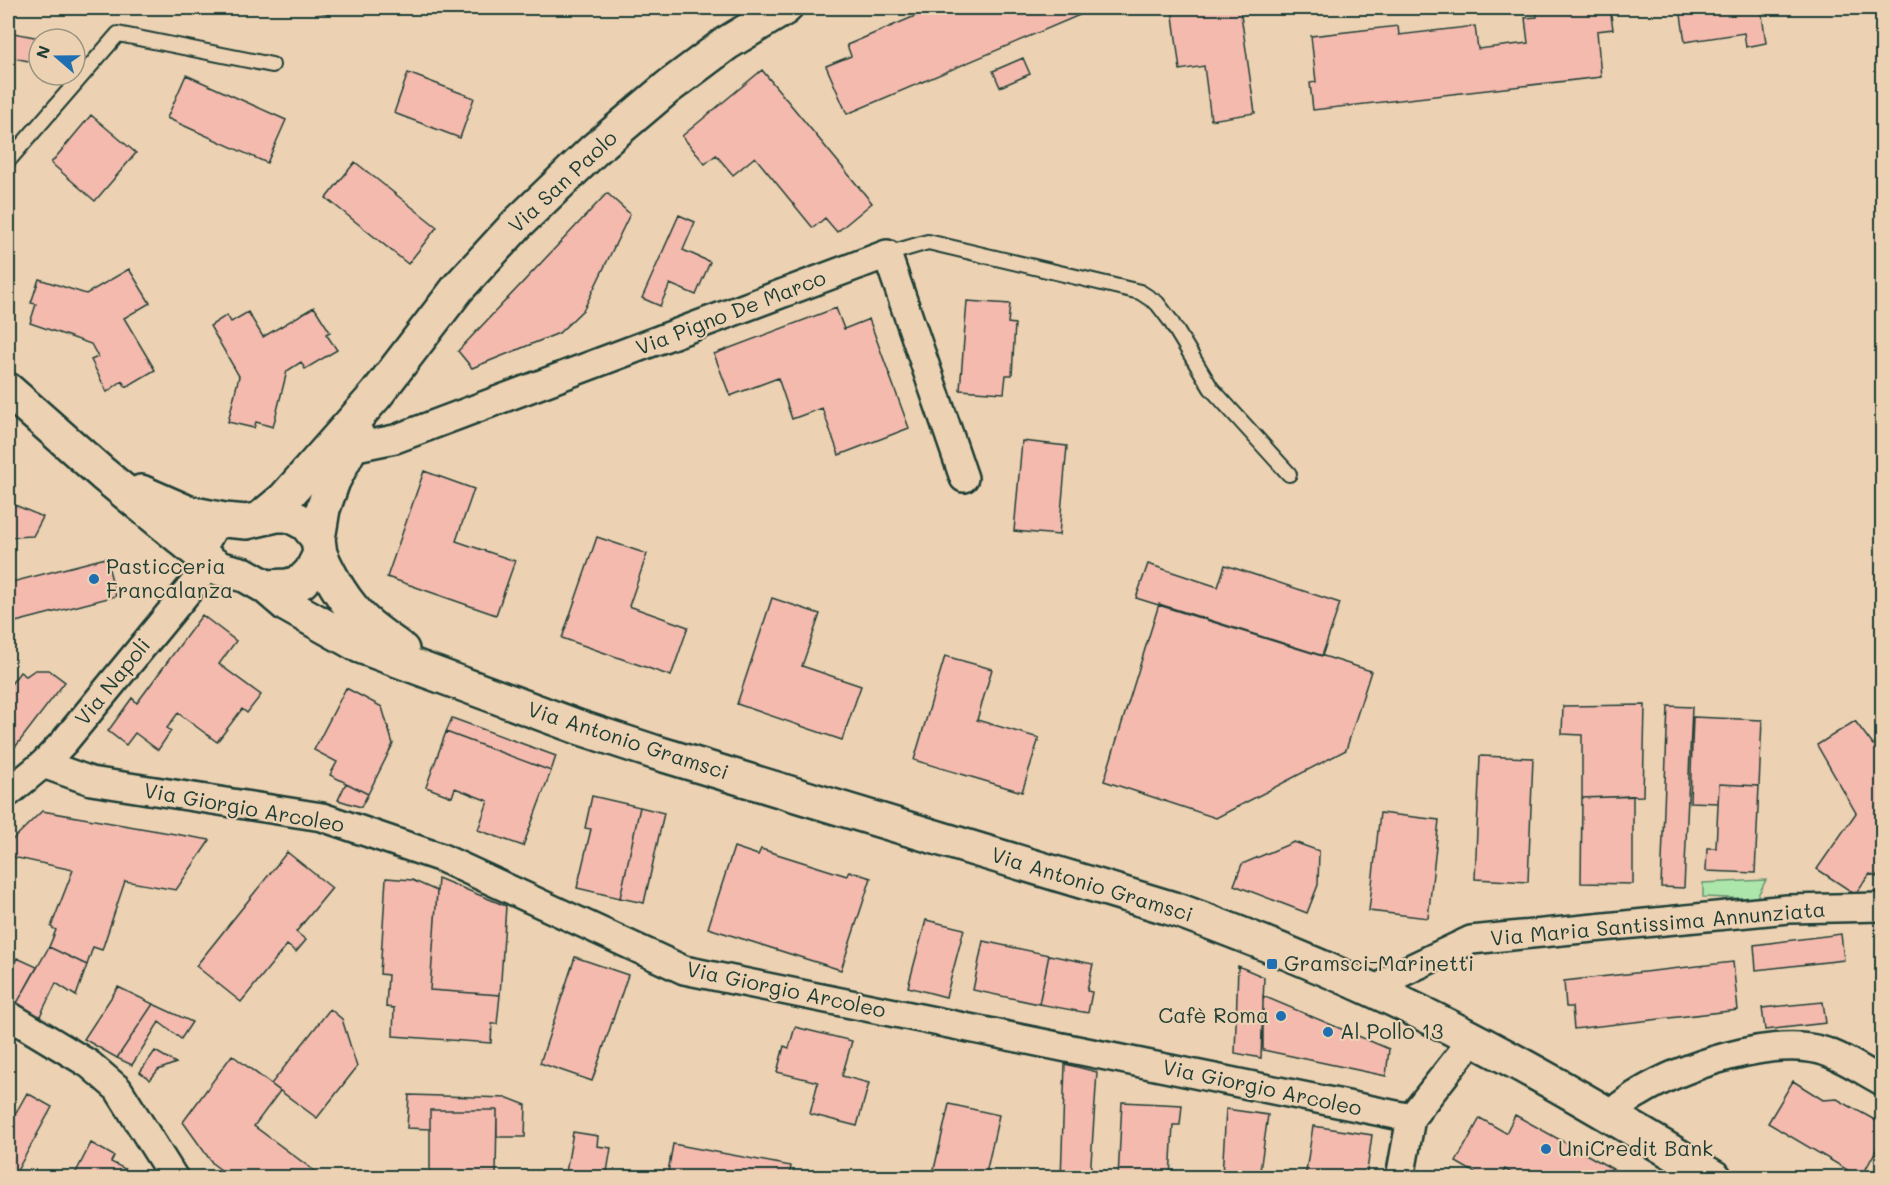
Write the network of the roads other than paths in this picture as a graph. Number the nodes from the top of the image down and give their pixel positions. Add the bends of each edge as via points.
1 (786, 8) edge
2 (272, 64) dead end
3 (8, 161) edge
4 (887, 254) junction
5 (8, 390) edge
6 (376, 395) junction
7 (351, 448) junction
8 (103, 474) junction
9 (1289, 474) dead end
10 (964, 478) dead end
11 (261, 518) junction
12 (224, 520) junction
13 (319, 547) junction
14 (207, 560) junction
15 (266, 587) junction
16 (435, 674) junction
17 (43, 764) junction
18 (8, 793) edge
19 (1882, 907) edge
20 (1376, 991) junction
21 (8, 1015) edge
22 (1473, 1040) junction
23 (1882, 1081) edge
24 (1609, 1115) junction
25 (1411, 1118) junction
26 (174, 1178) edge
27 (1400, 1178) edge
28 (1715, 1178) edge

1 - 6 main road, Via San Paolo via 726,43 594,150 458,288
2 - 3 lane via 118,34
4 - 7 street, Via Pigno De Marco via 395,439
4 - 9 lane via 928,242 1140,292 1157,303 1170,320 1210,388
4 - 10 street
5 - 8 main road
6 - 7 main road
6 - 11 main road via 284,499
7 - 13 main road via 323,509
8 - 12 main road via 189,513
8 - 14 main road, Via Antonio Gramsci
11 - 12 main road via 247,522
11 - 13 main road via 289,515 306,524
12 - 14 main road via 213,524 205,534 201,544
13 - 15 main road via 311,572 301,582
13 - 16 main road via 329,573 365,622
14 - 15 main road, Via Antonio Gramsci
14 - 17 street, Via Napoli
15 - 16 main road, Via Antonio Gramsci via 287,605 360,646
16 - 20 main road, Via Antonio Gramsci via 654,752 1180,911
17 - 18 street, Via Napoli
17 - 25 street, Via Giorgio Arcoleo via 91,781 322,817 442,858 684,970
19 - 20 street, Via Maria Santissima Annunziata via 1788,909 1471,940 1399,974
20 - 22 main road, Via Antonio Gramsci
21 - 26 street via 89,1064 118,1089
22 - 24 main road, Via Antonio Gramsci
22 - 25 street
23 - 24 street via 1822,1051 1768,1048 1674,1074 1638,1093
24 - 28 main road, Via Antonio Gramsci
25 - 27 street

